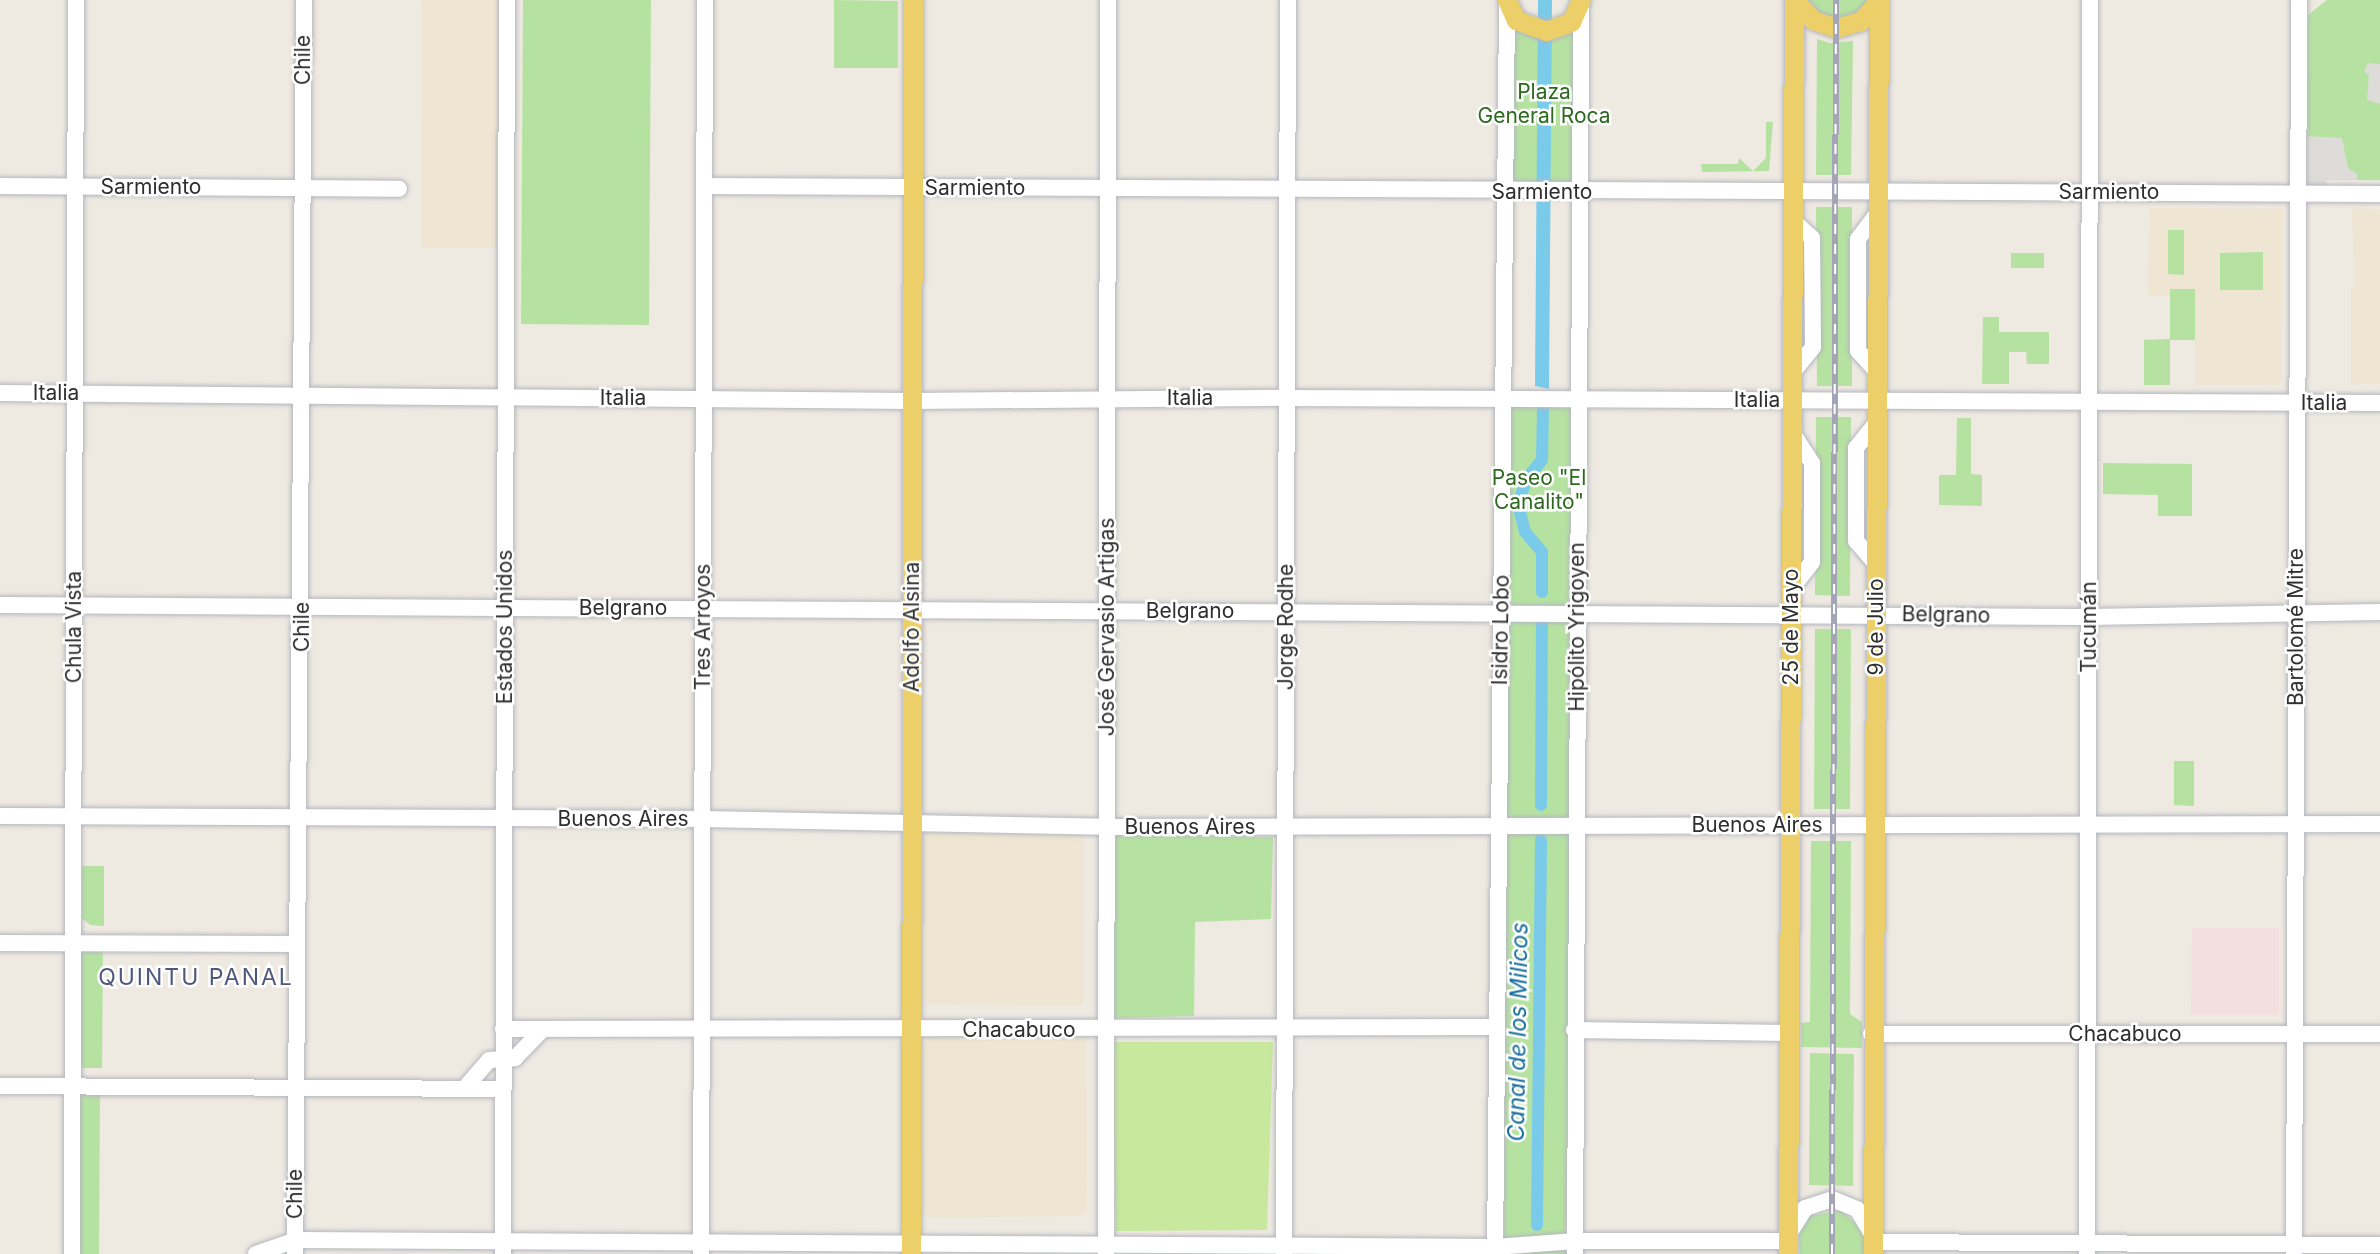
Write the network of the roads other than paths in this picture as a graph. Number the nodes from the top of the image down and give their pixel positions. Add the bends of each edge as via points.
1 (76, 0) edge
2 (304, 0) edge
3 (507, 0) edge
4 (705, 0) edge
5 (913, 0) edge
6 (1108, 0) edge
7 (1288, 0) edge
8 (1794, 0) edge
9 (1879, 0) edge
10 (2090, 0) edge
11 (2299, 0) edge
12 (1581, 2) edge
13 (1507, 3) edge
14 (0, 186) edge
15 (76, 186) junction
16 (705, 186) junction
17 (303, 188) junction
18 (913, 188) junction
19 (399, 189) dead end
20 (1108, 189) junction
21 (1288, 190) junction
22 (1506, 192) junction
23 (1580, 192) junction
24 (2090, 192) junction
25 (1793, 193) junction
26 (2297, 194) junction
27 (2380, 194) edge
28 (1878, 202) junction
29 (0, 393) edge
30 (75, 394) junction
31 (302, 396) junction
32 (506, 397) junction
33 (1287, 398) junction
34 (704, 399) junction
35 (1108, 399) junction
36 (1578, 399) junction
37 (1503, 400) junction
38 (912, 401) junction
39 (1793, 401) junction
40 (1877, 401) junction
41 (2296, 402) junction
42 (2090, 403) junction
43 (2380, 403) edge
44 (0, 604) edge
45 (74, 605) junction
46 (302, 606) junction
47 (505, 607) junction
48 (704, 608) junction
49 (912, 610) junction
50 (1107, 611) junction
51 (1286, 611) junction
52 (2297, 611) junction
53 (2380, 612) edge
54 (1501, 613) junction
55 (1577, 613) junction
56 (1791, 614) junction
57 (1877, 614) junction
58 (2089, 617) junction
59 (74, 815) junction
60 (0, 816) edge
61 (301, 817) junction
62 (504, 819) junction
63 (703, 819) junction
64 (912, 822) junction
65 (2295, 824) junction
66 (2380, 824) edge
67 (1790, 825) junction
68 (2088, 825) junction
69 (1499, 826) junction
70 (1576, 826) junction
71 (1875, 826) junction
72 (1107, 827) junction
73 (1286, 827) junction
74 (0, 943) edge
75 (73, 943) junction
76 (297, 944) junction
77 (1497, 1027) junction
78 (1285, 1028) junction
79 (503, 1029) junction
80 (1106, 1029) junction
81 (542, 1030) junction
82 (911, 1030) junction
83 (1574, 1030) junction
84 (703, 1032) junction
85 (1789, 1032) junction
86 (2088, 1033) junction
87 (2295, 1033) junction
88 (1871, 1034) junction
89 (2380, 1034) edge
90 (503, 1059) junction
91 (0, 1086) edge
92 (73, 1087) junction
93 (295, 1088) junction
94 (464, 1089) junction
95 (503, 1089) junction
96 (2380, 1245) edge
97 (503, 1246) edge
98 (295, 1247) edge
99 (701, 1248) edge
100 (1575, 1248) edge
101 (1106, 1249) edge
102 (2294, 1249) edge
103 (911, 1250) edge
104 (1284, 1250) edge
105 (1495, 1250) edge
106 (1789, 1250) edge
107 (1872, 1250) edge
108 (2087, 1250) edge
109 (72, 1254) edge
110 (256, 1254) edge

1 - 15 street, Chula Vista
2 - 17 street, Chile
3 - 32 street, Estados Unidos
4 - 16 street, Tres Arroyos
5 - 18 main road, Adolfo Alsina
6 - 20 street, José Gervasio Artigas
7 - 21 street, Jorge Rodhe
8 - 9 main road via 1813,20 1836,28 1861,21
8 - 25 main road, 25 de Mayo
9 - 28 main road, 9 de Julio
10 - 24 street, Tucumán
11 - 26 street, Bartolomé Mitre
12 - 13 main road via 1571,22 1546,31 1522,24
12 - 23 street, Hipólito Yrigoyen
13 - 22 street, Isidro Lobo
14 - 15 street, Sarmiento
15 - 17 street, Sarmiento
15 - 30 street, Chula Vista
16 - 18 street, Sarmiento
16 - 34 street, Tres Arroyos
17 - 19 street, Sarmiento
17 - 31 street, Chile
18 - 20 street, Sarmiento
18 - 38 main road, Adolfo Alsina
20 - 21 street, Sarmiento
20 - 35 street, José Gervasio Artigas
21 - 22 street, Sarmiento
21 - 33 street, Jorge Rodhe
22 - 23 street, Sarmiento
22 - 37 street, Isidro Lobo
23 - 25 street, Sarmiento
23 - 36 street, Hipólito Yrigoyen
24 - 26 street, Sarmiento
24 - 28 street, Sarmiento
24 - 42 street, Tucumán
25 - 28 street, Sarmiento
25 - 39 main road, 25 de Mayo
26 - 27 street, Sarmiento
26 - 41 street, Bartolomé Mitre
28 - 40 main road, 9 de Julio
29 - 30 street, Italia
30 - 31 street, Italia
30 - 45 street, Chula Vista
31 - 32 street, Italia
31 - 46 street, Chile
32 - 34 street, Italia
32 - 47 street, Estados Unidos
33 - 35 street, Italia
33 - 37 street, Italia
33 - 51 street, Jorge Rodhe
34 - 38 street, Italia
34 - 48 street, Tres Arroyos
35 - 38 street, Italia
35 - 50 street, José Gervasio Artigas
36 - 37 street, Italia
36 - 39 street, Italia
36 - 55 street, Hipólito Yrigoyen
37 - 54 street, Isidro Lobo
38 - 49 main road, Adolfo Alsina
39 - 40 street, Italia
39 - 56 main road, 25 de Mayo
40 - 42 street, Italia
40 - 57 main road, 9 de Julio
41 - 42 street, Italia
41 - 43 street, Italia
41 - 52 street, Bartolomé Mitre
42 - 58 street, Tucumán
44 - 45 street, Belgrano
45 - 46 street, Belgrano
45 - 59 street, Chula Vista
46 - 47 street, Belgrano
46 - 61 street, Chile
47 - 48 street, Belgrano
47 - 62 street, Estados Unidos
48 - 49 street, Belgrano
48 - 63 street, Tres Arroyos
49 - 50 street, Belgrano
49 - 64 main road, Adolfo Alsina
50 - 51 street, Belgrano
50 - 72 street, José Gervasio Artigas
51 - 54 street, Belgrano
51 - 73 street, Jorge Rodhe
52 - 53 street, Belgrano
52 - 58 street, Belgrano via 2239,617
52 - 65 street, Bartolomé Mitre
54 - 55 street, Belgrano
54 - 69 street, Isidro Lobo
55 - 56 street, Belgrano
55 - 70 street, Hipólito Yrigoyen
56 - 57 street, Belgrano
56 - 67 main road, 25 de Mayo
57 - 58 street, Belgrano
57 - 71 main road, 9 de Julio
58 - 68 street, Tucumán
59 - 60 street, Buenos Aires
59 - 61 street, Buenos Aires
59 - 75 street, Chula Vista
61 - 62 street, Buenos Aires
61 - 76 street, Chile
62 - 63 street, Buenos Aires
62 - 79 street, Estados Unidos
63 - 64 street, Buenos Aires
63 - 84 street, Tres Arroyos
64 - 72 street, Buenos Aires
64 - 82 main road, Adolfo Alsina
65 - 66 street, Buenos Aires
65 - 68 street, Buenos Aires
65 - 87 street, Bartolomé Mitre
67 - 70 street, Buenos Aires
67 - 71 street, Buenos Aires
67 - 85 main road, 25 de Mayo
68 - 71 street, Buenos Aires
68 - 86 street, Tucumán
69 - 70 street, Buenos Aires
69 - 73 street, Buenos Aires
69 - 77 street, Isidro Lobo
70 - 83 street, Hipólito Yrigoyen
71 - 88 main road, 9 de Julio
72 - 73 street, Buenos Aires
72 - 80 street, José Gervasio Artigas
73 - 78 street, Jorge Rodhe
74 - 75 street
75 - 76 street
75 - 92 street, Chula Vista
76 - 93 street, Chile
77 - 78 street, Chacabuco
77 - 105 street, Isidro Lobo
78 - 80 street, Chacabuco
78 - 104 street, Jorge Rodhe
79 - 81 street, Chacabuco
79 - 90 street, Estados Unidos
80 - 82 street, Chacabuco
80 - 101 street, José Gervasio Artigas
81 - 84 street, Chacabuco
81 - 90 street via 515,1058
82 - 84 street, Chacabuco
82 - 103 main road, Adolfo Alsina
83 - 85 street
83 - 100 street, Hipólito Yrigoyen
84 - 99 street, Tres Arroyos
85 - 106 main road, 25 de Mayo
86 - 87 street, Chacabuco
86 - 88 street, Chacabuco
86 - 108 street, Tucumán
87 - 89 street, Chacabuco
87 - 102 street, Bartolomé Mitre
88 - 107 main road, 9 de Julio
90 - 94 street via 489,1060
90 - 95 street, Estados Unidos
91 - 92 street
92 - 93 street
92 - 109 street, Chula Vista
93 - 94 street
93 - 98 street, Chile
94 - 95 street
95 - 97 street, Estados Unidos
96 - 102 street
97 - 98 street
97 - 99 street
98 - 110 street
99 - 103 street
100 - 105 street
100 - 106 street
101 - 103 street
101 - 104 street
102 - 108 street
104 - 105 street
106 - 107 street via 1793,1223 1805,1208 1832,1199 1850,1204 1864,1216
107 - 108 street

